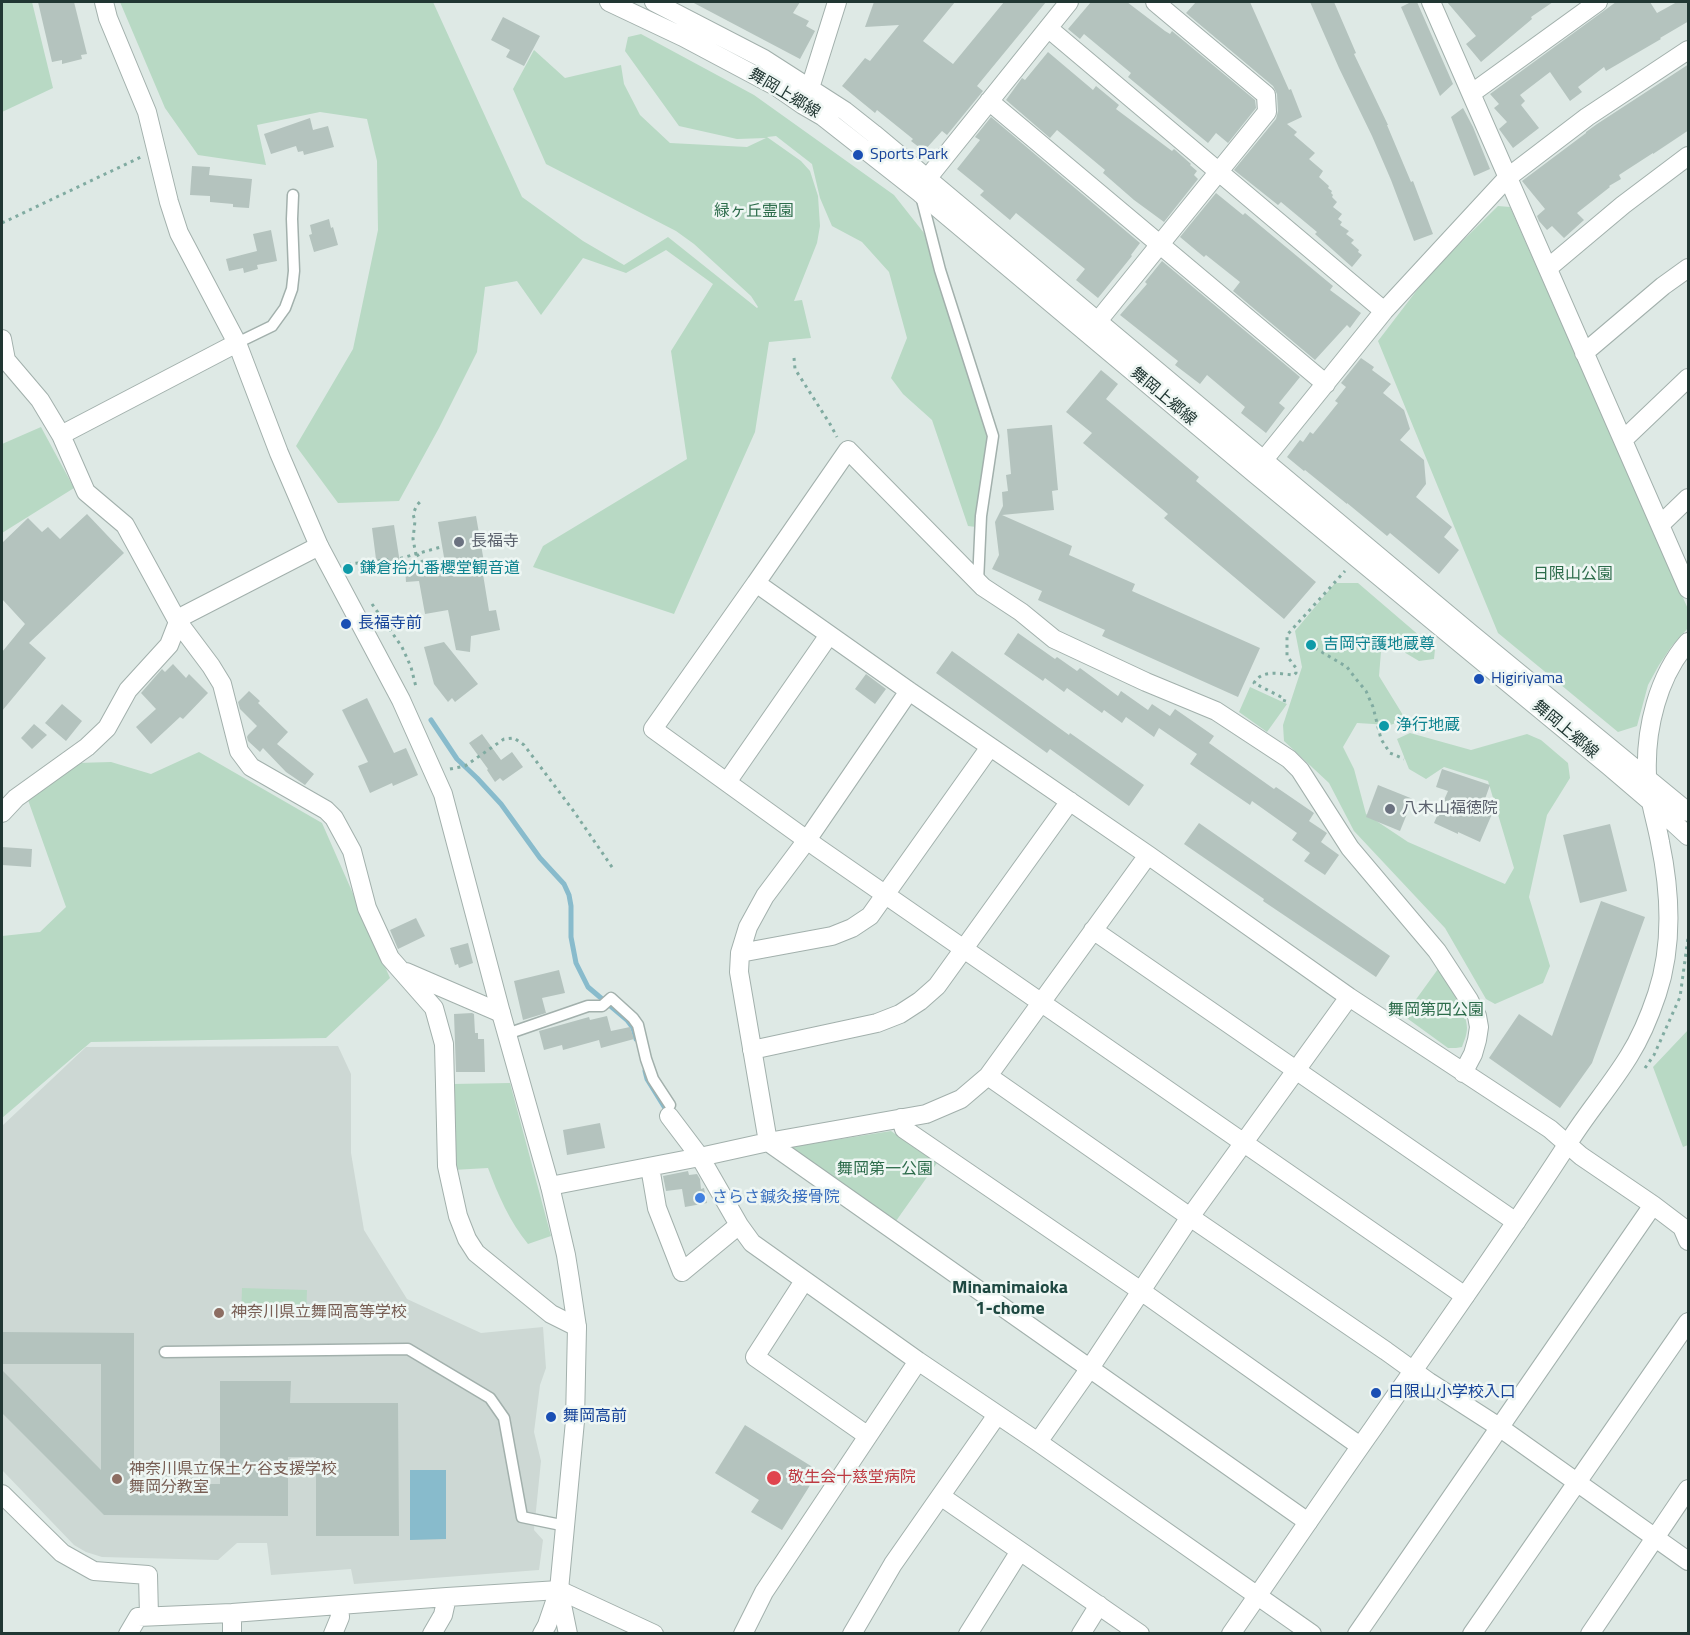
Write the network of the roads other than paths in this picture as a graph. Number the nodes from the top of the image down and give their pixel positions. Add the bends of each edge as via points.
1 (104, 2) edge
2 (609, 2) edge
3 (654, 2) edge
4 (837, 2) edge
5 (1069, 2) edge
6 (1155, 2) edge
7 (1598, 2) edge
8 (1434, 3) edge
9 (1048, 28) junction
10 (1689, 50) edge
11 (1472, 93) junction
12 (806, 97) junction
13 (988, 101) junction
14 (1689, 156) edge
15 (1218, 172) junction
16 (1507, 178) junction
17 (922, 187) junction
18 (293, 195) dead end
19 (1160, 243) junction
20 (1548, 268) junction
21 (1689, 268) edge
22 (1384, 311) junction
23 (1092, 327) junction
24 (2, 339) edge
25 (237, 343) junction
26 (1584, 353) junction
27 (1689, 378) edge
28 (1326, 384) junction
29 (61, 435) junction
30 (1623, 440) junction
31 (1259, 467) junction
32 (1689, 498) edge
33 (1660, 525) junction
34 (319, 546) junction
35 (978, 582) junction
36 (756, 583) junction
37 (1689, 589) edge
38 (178, 622) junction
39 (829, 635) junction
40 (1689, 642) edge
41 (909, 691) junction
42 (990, 747) junction
43 (1647, 778) junction
44 (727, 782) junction
45 (1070, 801) junction
46 (1651, 802) junction
47 (1689, 812) edge
48 (2, 813) edge
49 (1689, 836) edge
50 (807, 840) junction
51 (1148, 855) junction
52 (886, 894) junction
53 (1094, 930) junction
54 (964, 948) junction
55 (740, 953) junction
56 (399, 969) junction
57 (1349, 997) junction
58 (1041, 1002) junction
59 (501, 1013) junction
60 (507, 1034) junction
61 (752, 1050) junction
62 (1297, 1069) junction
63 (1463, 1072) junction
64 (988, 1076) junction
65 (671, 1110) joint
66 (901, 1118) junction
67 (768, 1142) junction
68 (1243, 1142) junction
69 (1567, 1143) junction
70 (700, 1157) junction
71 (650, 1167) junction
72 (550, 1186) junction
73 (1653, 1205) junction
74 (1190, 1217) junction
75 (1516, 1222) junction
76 (739, 1225) junction
77 (1689, 1241) edge
78 (804, 1281) junction
79 (1141, 1291) junction
80 (1465, 1296) junction
81 (1689, 1322) edge
82 (577, 1327) junction
83 (165, 1352) dead end
84 (918, 1361) junction
85 (1090, 1368) junction
86 (1413, 1370) junction
87 (997, 1415) junction
88 (1500, 1427) junction
89 (868, 1436) junction
90 (1038, 1442) junction
91 (1360, 1446) junction
92 (1578, 1481) junction
93 (1689, 1489) edge
94 (2, 1494) edge
95 (942, 1497) junction
96 (1308, 1522) junction
97 (566, 1526) junction
98 (1656, 1537) junction
99 (1020, 1551) junction
100 (1689, 1561) edge
101 (559, 1590) junction
102 (1258, 1596) junction
103 (447, 1597) junction
104 (1099, 1605) junction
105 (339, 1606) junction
106 (232, 1613) junction
107 (149, 1616) junction
108 (128, 1634) edge
109 (232, 1634) edge
110 (333, 1634) edge
111 (432, 1634) edge
112 (542, 1634) edge
113 (568, 1634) edge
114 (654, 1634) edge
115 (743, 1634) edge
116 (852, 1634) edge
117 (968, 1634) edge
118 (1081, 1634) edge
119 (1140, 1634) edge
120 (1232, 1634) edge
121 (1312, 1634) edge
122 (1357, 1634) edge
123 (1472, 1634) edge
124 (1590, 1634) edge

1 - 25 street via 147,112 179,233
2 - 12 street, 舞岡上郷線 via 777,87
3 - 12 street, 舞岡上郷線 via 764,59
4 - 12 street
5 - 9 street
6 - 15 street via 1266,95 1267,112
7 - 11 street
8 - 11 street
9 - 13 street
9 - 15 street
10 - 16 street via 1587,117
11 - 16 street
12 - 17 street, 舞岡上郷線 via 822,116
13 - 17 street
13 - 19 street
14 - 20 street
15 - 19 street
15 - 22 street
16 - 20 street
16 - 22 street
17 - 23 street, 舞岡上郷線
17 - 35 lane via 940,270 993,436 981,516
18 - 25 lane via 294,272 285,308 272,326
19 - 23 street
19 - 28 street
20 - 26 street
21 - 26 street
22 - 28 street
23 - 31 street, 舞岡上郷線
24 - 29 street via 6,360 40,400
25 - 29 street
25 - 34 street
26 - 30 street
27 - 30 street
28 - 31 street
29 - 38 street via 86,492 125,525
30 - 33 street
31 - 43 street, 舞岡上郷線
31 - 46 street, 舞岡上郷線
32 - 33 street
33 - 37 street
34 - 38 street
34 - 59 street via 401,700 442,794
35 - 36 street via 848,450
35 - 63 street via 1054,639 1216,711 1300,770 1350,848 1437,951 1469,1000 1479,1027 1473,1054
36 - 39 street
36 - 44 street via 653,729
38 - 48 street via 169,645 128,690 107,728
38 - 56 street via 222,684 239,751 251,767 334,818 352,850 367,908
39 - 41 street
39 - 44 street
40 - 43 street via 1675,659 1657,699
41 - 42 street
41 - 50 street
42 - 45 street
42 - 52 street
43 - 46 street
43 - 47 street, 舞岡上郷線
44 - 50 street
45 - 51 street
45 - 54 street
46 - 49 street, 舞岡上郷線
46 - 69 street via 1666,880 1668,927 1658,992 1630,1055
50 - 52 street
50 - 55 street via 765,896 748,927
51 - 53 street
51 - 57 street
52 - 54 street
52 - 55 street via 870,916 852,928 832,936
53 - 58 street
53 - 62 street
54 - 58 street
54 - 61 street via 937,986 900,1014 877,1023
55 - 61 street via 739,972
56 - 59 street
56 - 82 street via 434,1008 444,1044 447,1166 468,1239 476,1253 551,1314
57 - 62 street
57 - 63 street
58 - 64 street
58 - 68 street
59 - 60 street
60 - 65 lane via 588,1006 602,1006 611,998 638,1025 653,1079
60 - 72 street
61 - 67 street
62 - 68 street
62 - 75 street
63 - 69 street
64 - 66 street via 961,1099 926,1114
64 - 74 street
65 - 70 street
66 - 67 street
66 - 79 street via 904,1129
67 - 70 street
67 - 85 street
68 - 74 street
68 - 80 street
69 - 73 street
69 - 75 street
70 - 71 street
70 - 76 street
71 - 72 street
71 - 76 street via 657,1208 682,1272
72 - 82 street
73 - 77 street via 1682,1227
73 - 88 street
74 - 79 street
74 - 86 street
75 - 80 street
76 - 78 street via 752,1243
78 - 84 street
78 - 89 street via 755,1357
79 - 85 street
79 - 91 street
80 - 86 street
81 - 92 street
82 - 97 street via 575,1421
83 - 97 lane via 408,1349 490,1398 504,1418 522,1517
84 - 87 street
84 - 89 street
85 - 90 street
85 - 96 street
86 - 88 street
86 - 91 street
87 - 90 street
87 - 95 street
88 - 92 street
88 - 122 street
89 - 115 street via 764,1592
90 - 102 street
91 - 96 street
92 - 98 street
92 - 123 street
93 - 98 street
94 - 107 street via 62,1553 94,1571 148,1575
95 - 99 street
95 - 116 street via 893,1564
96 - 102 street
97 - 101 street
98 - 100 street
98 - 124 street
99 - 104 street
99 - 117 street
101 - 103 street
101 - 112 street
101 - 113 street
101 - 114 street
102 - 120 street
102 - 121 street
103 - 105 street
103 - 111 street
104 - 118 street
104 - 119 street
105 - 106 street
105 - 110 street via 340,1617
106 - 107 street
106 - 109 street
107 - 108 street via 138,1617

